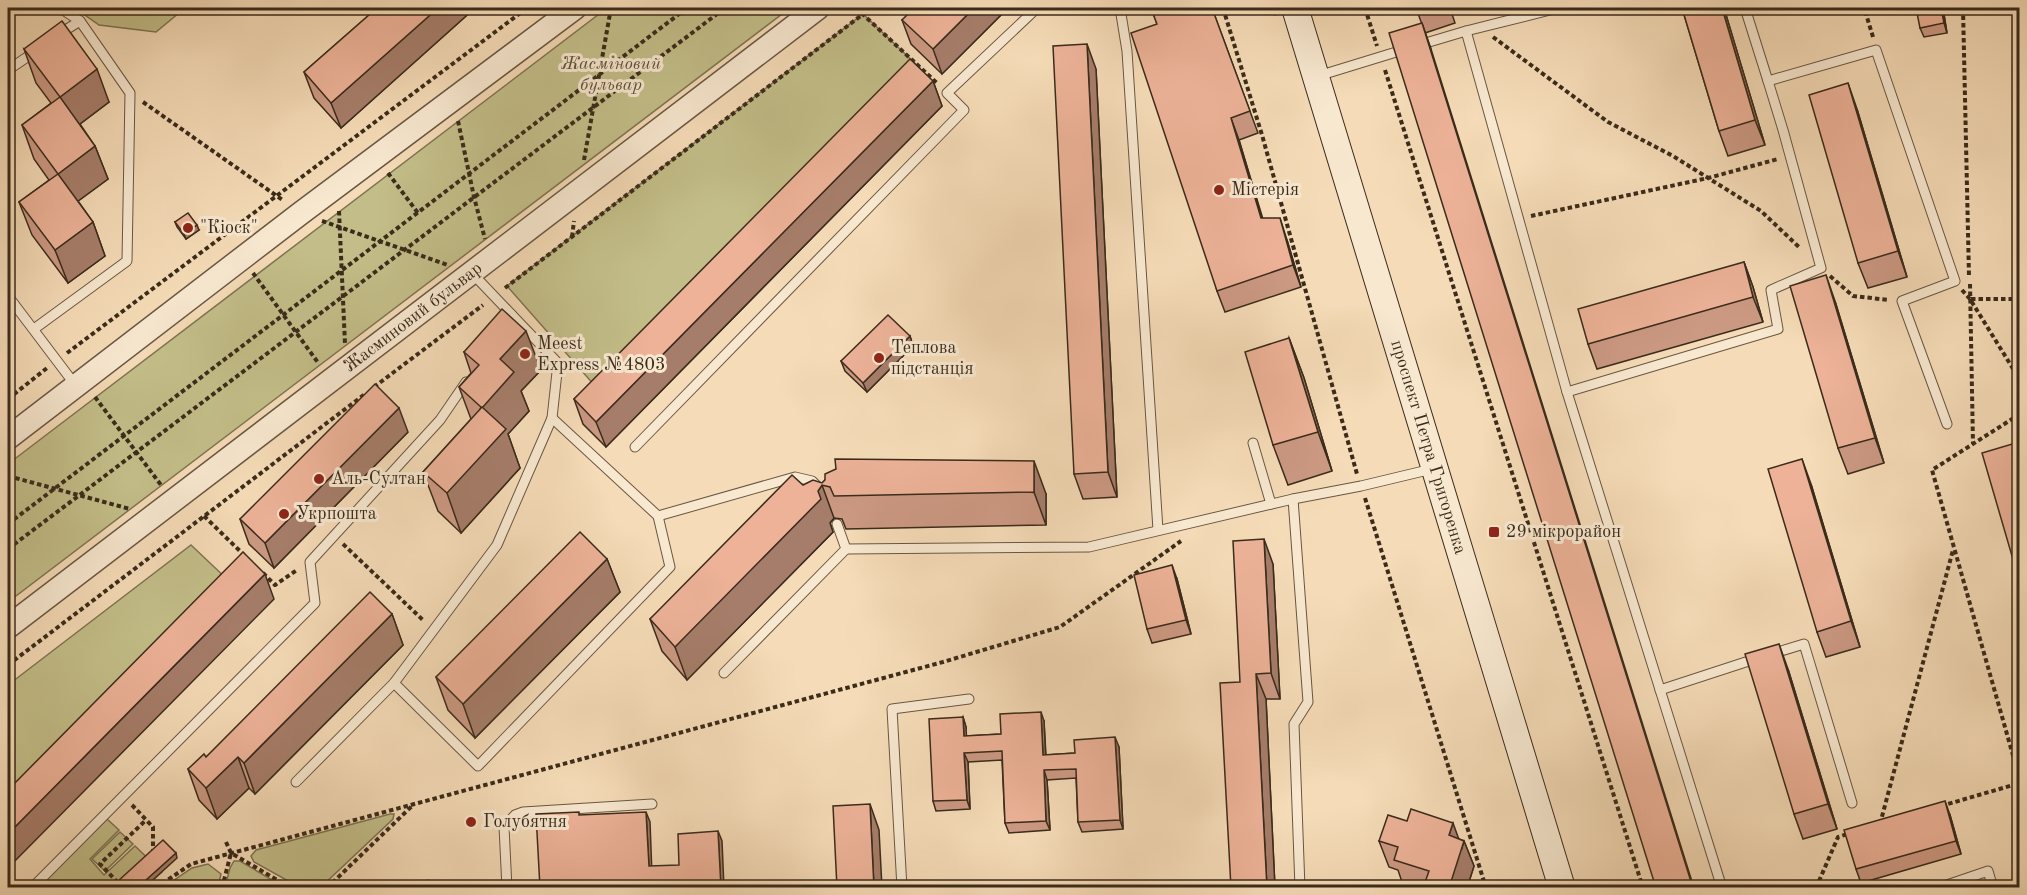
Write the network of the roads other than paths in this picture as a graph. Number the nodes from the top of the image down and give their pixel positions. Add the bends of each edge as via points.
1 (60, 8) edge
2 (575, 8) edge
3 (818, 8) edge
4 (1037, 8) edge
5 (1120, 8) edge
6 (1282, 8) edge
7 (1558, 8) edge
8 (1744, 8) edge
9 (80, 21) junction
10 (1466, 31) junction
11 (53, 39) edge
12 (44, 45) edge
13 (8, 69) edge
14 (1316, 76) junction
15 (1768, 81) junction
16 (471, 272) junction
17 (8, 296) edge
18 (512, 315) junction
19 (34, 329) junction
20 (499, 334) edge
21 (473, 372) edge
22 (80, 383) junction
23 (1567, 392) junction
24 (552, 418) junction
25 (1947, 424) dead end
26 (8, 438) edge
27 (1253, 443) dead end
28 (635, 447) dead end
29 (1435, 468) junction
30 (1293, 498) junction
31 (826, 500) edge
32 (1271, 504) junction
33 (658, 516) junction
34 (837, 524) edge
35 (1158, 530) junction
36 (846, 549) junction
37 (8, 627) edge
38 (724, 673) dead end
39 (394, 683) junction
40 (1660, 690) junction
41 (969, 699) dead end
42 (296, 782) dead end
43 (1852, 803) dead end
44 (651, 804) dead end
45 (32, 888) edge
46 (427, 888) edge
47 (436, 888) edge
48 (507, 888) edge
49 (902, 888) edge
50 (1300, 888) edge
51 (1562, 888) edge
52 (1722, 888) edge
53 (1938, 888) edge
54 (1993, 888) edge

1 - 9 lane
2 - 22 street
3 - 16 street, Жасминовий бульвар
4 - 28 lane via 947,93 964,110
5 - 35 lane
6 - 14 main road, проспект Петра Григоренка
7 - 10 lane
8 - 15 lane
9 - 11 lane
9 - 19 lane via 130,93 127,261
10 - 14 lane
10 - 23 lane
12 - 13 lane
14 - 29 main road, проспект Петра Григоренка
15 - 23 lane via 1821,268 1771,290 1778,329
15 - 25 lane via 1876,50 1955,282 1902,301
16 - 18 lane
16 - 37 street, Жасминовий бульвар
17 - 19 lane
18 - 20 lane
18 - 24 lane via 558,363
19 - 22 lane via 57,361
21 - 45 lane via 440,420 310,562 315,603
22 - 26 street
23 - 40 lane
24 - 33 lane
24 - 39 lane via 497,545
27 - 32 lane
29 - 30 lane
29 - 51 main road, проспект Петра Григоренка
30 - 32 lane
30 - 50 lane via 1308,702 1294,724
31 - 33 lane via 812,481 795,477
32 - 35 lane
33 - 39 lane via 670,567 478,766
34 - 36 lane
35 - 36 lane via 1089,547
36 - 38 lane
39 - 42 lane
40 - 43 lane via 1804,644
40 - 52 lane
41 - 49 lane via 892,709
44 - 48 lane via 515,815 504,827
46 - 47 lane
53 - 54 lane via 1988,871

